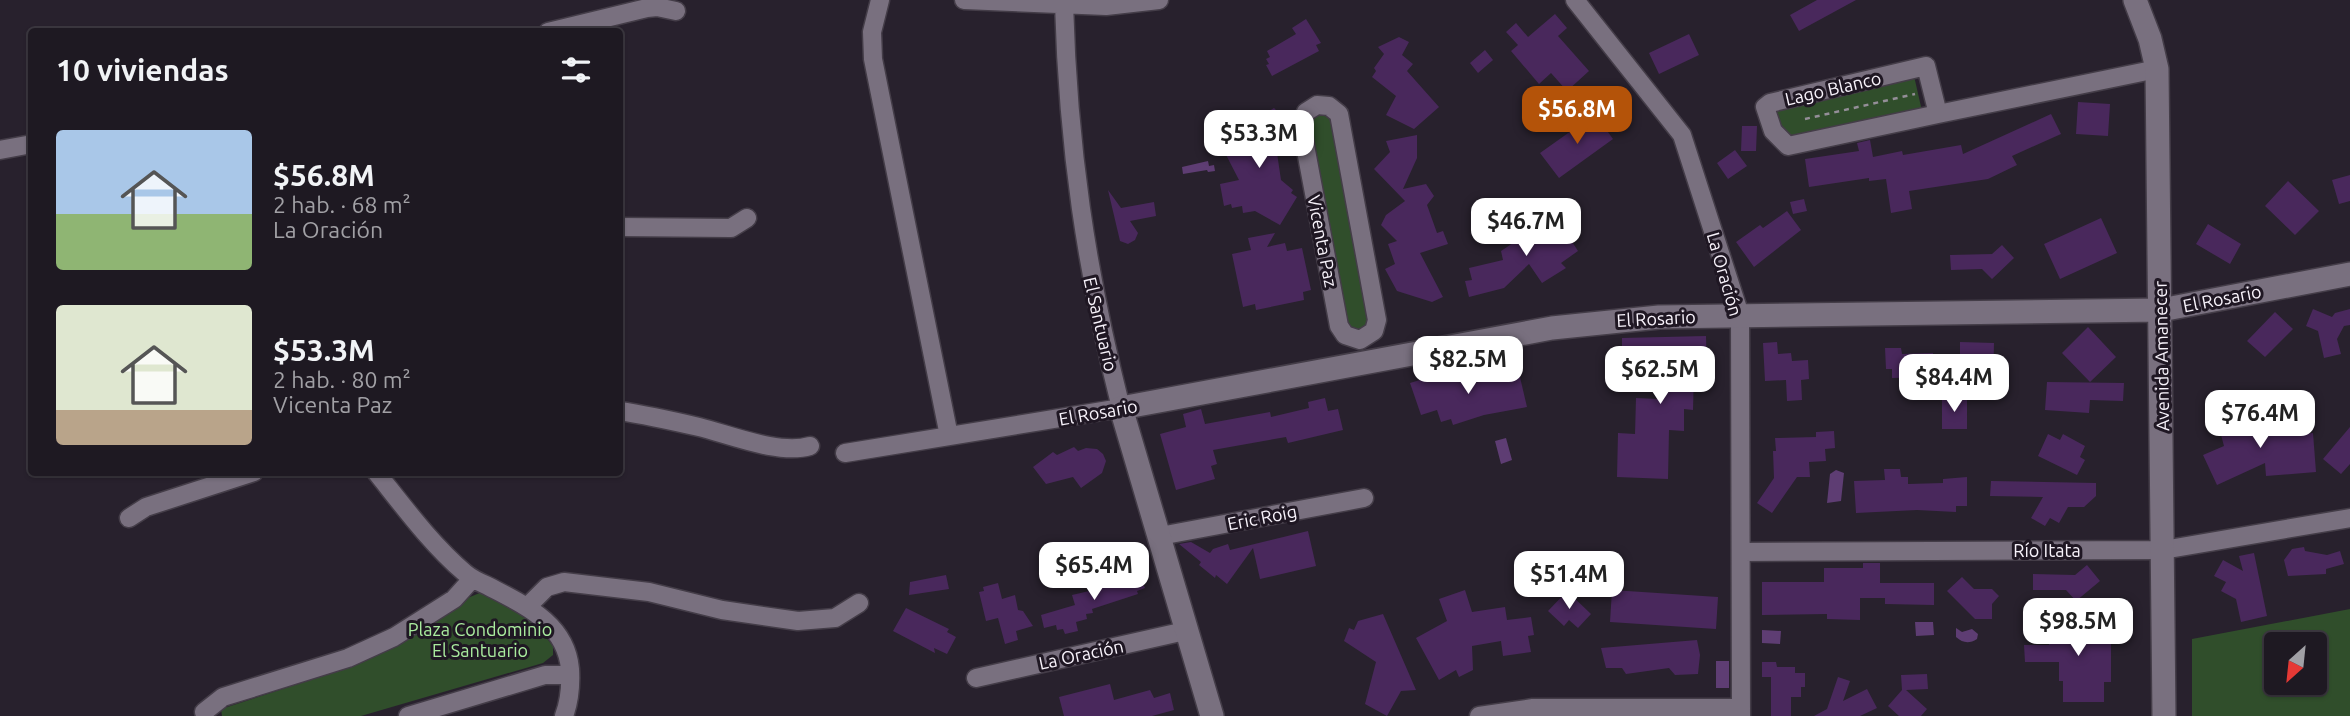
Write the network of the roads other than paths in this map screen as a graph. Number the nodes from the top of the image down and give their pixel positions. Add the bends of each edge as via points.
1 (880, 0) edge
2 (964, 0) edge
3 (1159, 0) edge
4 (1575, 0) edge
5 (2135, 0) edge
6 (1064, 4) junction
7 (676, 11) dead end
8 (564, 28) edge
9 (2157, 69) junction
10 (1938, 114) junction
11 (28, 145) edge
12 (0, 150) edge
13 (747, 218) dead end
14 (623, 227) edge
15 (2350, 274) edge
16 (2161, 310) junction
17 (1740, 315) junction
18 (1360, 340) junction
19 (1365, 364) junction
20 (1121, 408) junction
21 (623, 412) edge
22 (949, 436) junction
23 (810, 446) dead end
24 (845, 453) dead end
25 (242, 476) edge
26 (379, 476) edge
27 (1364, 498) dead end
28 (129, 518) dead end
29 (2350, 518) edge
30 (1160, 536) junction
31 (2163, 550) junction
32 (1741, 552) junction
33 (472, 579) junction
34 (859, 603) dead end
35 (527, 607) junction
36 (1185, 631) junction
37 (570, 675) junction
38 (976, 678) dead end
39 (204, 712) dead end
40 (1741, 712) edge
41 (408, 716) edge
42 (564, 716) edge
43 (1212, 716) edge
44 (1479, 716) edge
45 (2164, 716) edge

1 - 22 street via 872,32 873,59
2 - 6 street
3 - 6 street via 1117,6
4 - 17 street, La Oración via 1682,135
5 - 9 street, Avenida Amanecer
6 - 20 street, El Santuario via 1069,114 1081,222
7 - 8 street via 647,8
9 - 10 street, Lago Blanco
9 - 16 street, Avenida Amanecer
10 - 10 street, Lago Blanco via 1788,146 1773,131 1765,107 1927,66
11 - 12 street
13 - 14 street via 731,228
15 - 16 street, El Rosario
16 - 17 street, El Rosario
16 - 31 street, Avenida Amanecer
17 - 19 street, El Rosario via 1585,323
17 - 32 street, La Oración
18 - 18 street, Vicenta Paz via 1374,331 1377,320 1339,114 1329,106 1317,105 1306,112 1301,124 1339,326 1345,335
18 - 19 street
19 - 20 street, El Rosario
20 - 22 street, El Rosario
20 - 30 street, El Santuario
21 - 23 street via 778,447 799,450
22 - 24 street, El Rosario
25 - 28 street via 146,507
26 - 33 street
27 - 30 street, Eric Roig
29 - 31 street, Río Itata
30 - 36 street, El Santuario
31 - 32 street, Río Itata
31 - 45 street, Avenida Amanecer
32 - 40 street, La Oración
33 - 35 street
33 - 39 street via 454,599 394,637 348,658 223,697
34 - 35 street via 835,618 798,621 711,608 649,592 564,582 547,587
35 - 37 street via 563,642
36 - 38 street, La Oración
36 - 43 street, El Santuario
37 - 41 street via 545,675
37 - 42 street
40 - 44 street via 1518,708

